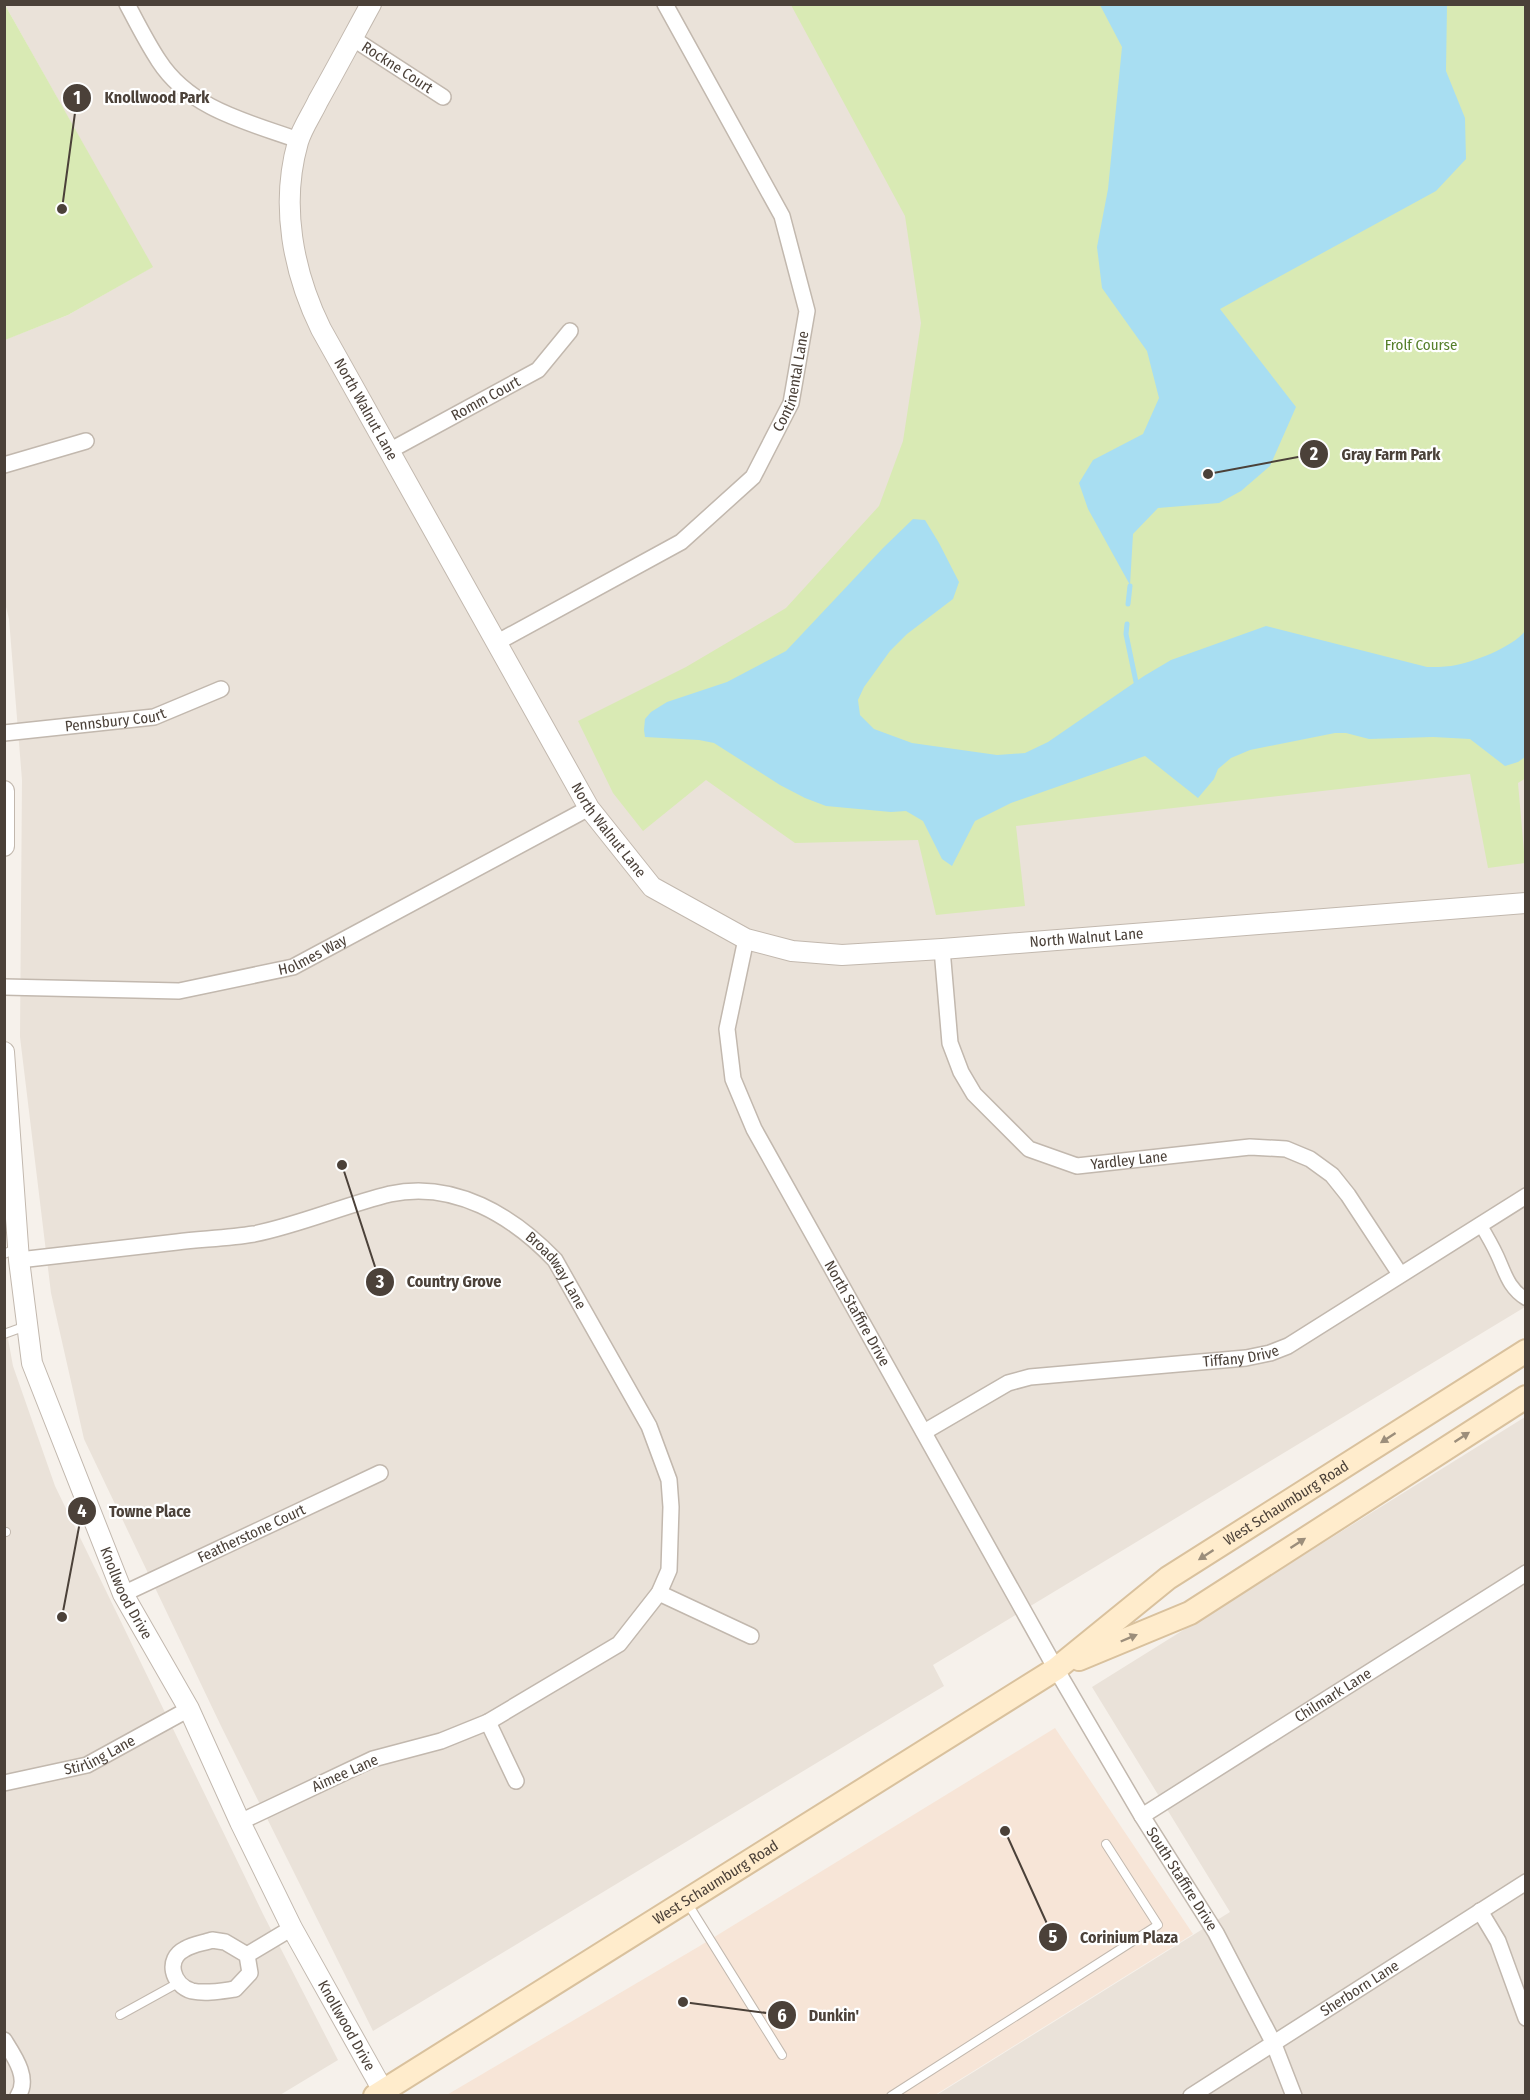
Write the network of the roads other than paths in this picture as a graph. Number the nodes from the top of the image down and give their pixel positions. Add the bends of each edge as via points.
1 (127, 4) edge
2 (370, 4) edge
3 (664, 4) edge
4 (352, 38) junction
5 (443, 97) dead end
6 (298, 140) junction
7 (570, 331) dead end
8 (86, 441) dead end
9 (389, 451) junction
10 (4, 465) edge
11 (496, 642) junction
12 (221, 689) dead end
13 (4, 733) edge
14 (4, 791) edge
15 (589, 808) junction
16 (4, 846) edge
17 (1526, 903) edge
18 (746, 939) junction
19 (942, 949) junction
20 (4, 987) edge
21 (4, 1052) edge
22 (1526, 1197) edge
23 (1480, 1224) junction
24 (14, 1253) edge
25 (1400, 1274) junction
26 (1526, 1299) edge
27 (27, 1326) junction
28 (4, 1334) edge
29 (1526, 1350) edge
30 (1526, 1397) edge
31 (924, 1432) junction
32 (380, 1473) dead end
33 (1526, 1573) edge
34 (659, 1593) junction
35 (123, 1594) junction
36 (751, 1636) dead end
37 (1056, 1669) junction
38 (189, 1708) junction
39 (488, 1722) junction
40 (516, 1781) dead end
41 (4, 1783) edge
42 (1142, 1816) junction
43 (240, 1822) junction
44 (1106, 1844) dead end
45 (1526, 1882) edge
46 (685, 1901) junction
47 (1480, 1911) junction
48 (292, 1928) junction
49 (247, 1955) junction
50 (178, 1983) junction
51 (120, 2015) dead end
52 (1526, 2018) edge
53 (4, 2040) edge
54 (1274, 2042) junction
55 (782, 2055) dead end
56 (381, 2094) edge
57 (18, 2096) edge
58 (891, 2096) edge
59 (1191, 2096) edge
60 (1294, 2096) edge

1 - 6 street via 160,63 185,91 216,111
2 - 4 street, North Walnut Lane
3 - 11 street, Continental Lane via 782,216 807,311 791,403 753,477 681,542
4 - 5 street, Rockne Court
4 - 6 street, North Walnut Lane
6 - 9 street, North Walnut Lane via 290,198 297,268 321,329
7 - 9 street, Romm Court via 538,370
8 - 10 street
9 - 11 street, North Walnut Lane
11 - 15 street, North Walnut Lane
12 - 13 street, Pennsbury Court via 154,717
14 - 16 street
15 - 18 street, North Walnut Lane via 652,888
15 - 20 street, Holmes Way via 292,967 179,991
17 - 19 street, North Walnut Lane
18 - 19 street, North Walnut Lane via 792,951 842,955
18 - 31 street, North Staffire Drive via 727,1029 733,1079 754,1129
19 - 25 street, Yardley Lane via 950,1043 961,1072 974,1094 1029,1149 1077,1166 1250,1147 1286,1149 1311,1159 1332,1175
21 - 24 street, Knollwood Drive
22 - 23 street, Tiffany Drive
23 - 25 street, Tiffany Drive
23 - 26 street via 1505,1277
24 - 27 street, Knollwood Drive
24 - 34 street, Broadway Lane via 255,1234 392,1194 419,1191 479,1203 509,1220 555,1260 649,1426 669,1480 671,1507 669,1570
25 - 31 street, Tiffany Drive via 1288,1346 1270,1353 1030,1377 1008,1383
27 - 28 lane
27 - 35 street, Knollwood Drive via 32,1363
29 -> 37 main road, West Schaumburg Road via 1168,1578
37 -> 30 main road, West Schaumburg Road via 1190,1613
31 - 37 street, North Staffire Drive
32 - 35 street, Featherstone Court
33 - 42 street, Chilmark Lane
34 - 36 street
34 - 39 street, Broadway Lane via 619,1644
35 - 38 street, Knollwood Drive
37 - 42 street, South Staffire Drive
37 - 46 main road, West Schaumburg Road
38 - 41 street, Stirling Lane via 87,1765
38 - 43 street, Knollwood Drive
39 - 40 street
39 - 43 street, Aimee Lane via 373,1759
42 - 54 street, South Staffire Drive via 1216,1933
43 - 48 street, Knollwood Drive
44 - 58 lane via 1158,1925
45 - 47 street, Sherborn Lane
46 - 55 lane
46 - 56 main road, West Schaumburg Road
47 - 52 street via 1498,1941
47 - 54 street, Sherborn Lane
48 - 49 street
48 - 56 street, Knollwood Drive
49 - 50 street via 250,1973 235,1989 204,1992
49 - 50 street via 225,1942 212,1940 184,1949 175,1959 172,1971
50 - 51 lane
53 - 57 street via 23,2075
54 - 59 street, Sherborn Lane
54 - 60 street, South Staffire Drive

